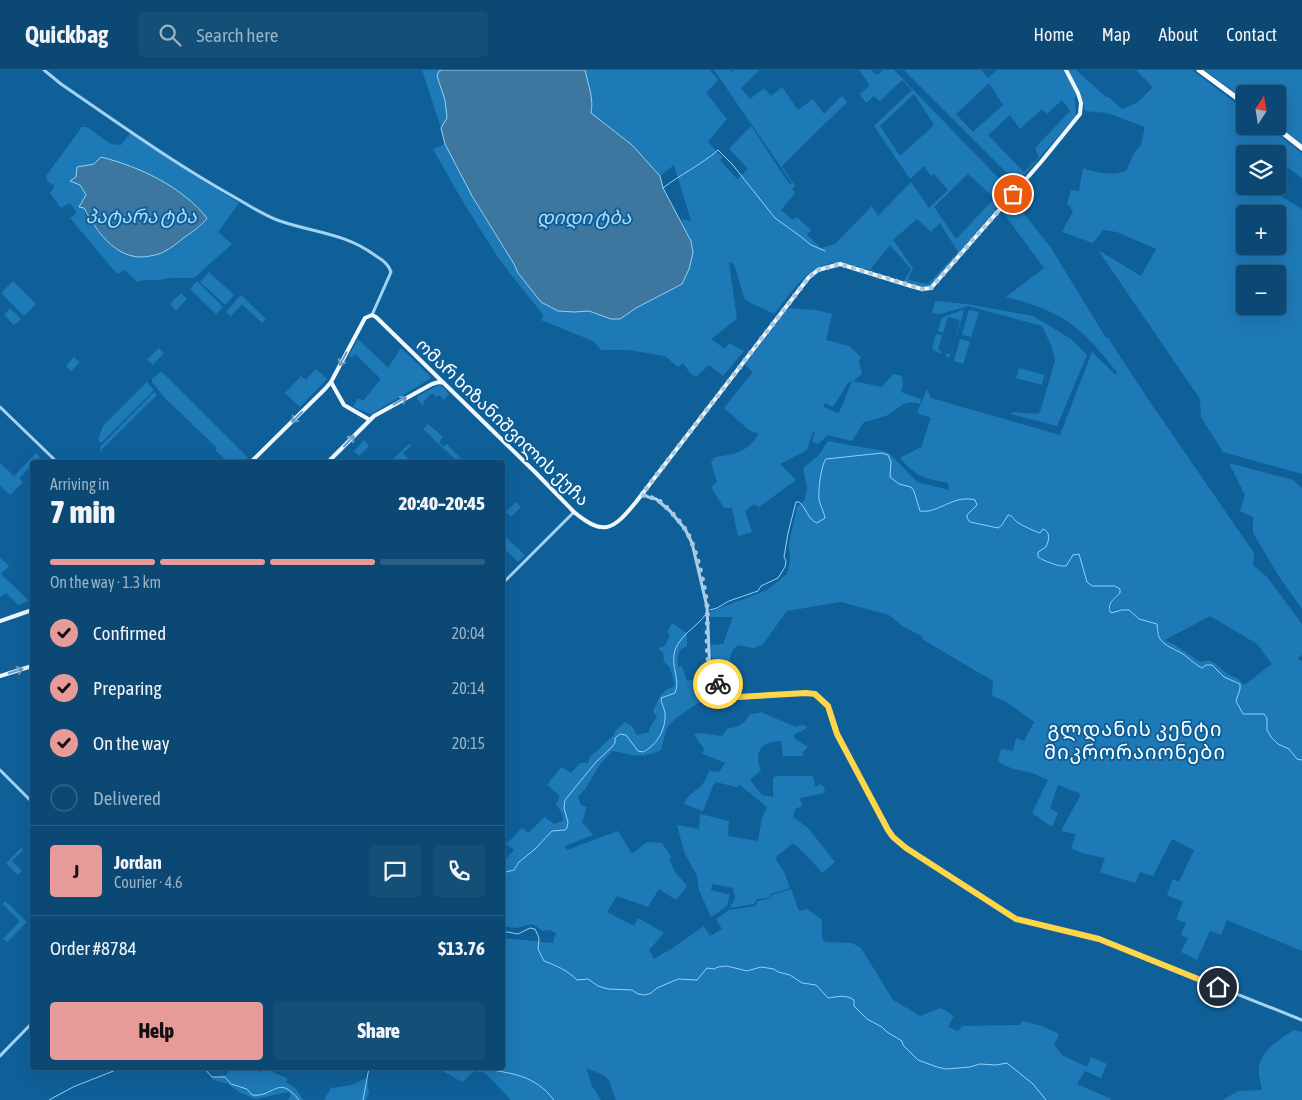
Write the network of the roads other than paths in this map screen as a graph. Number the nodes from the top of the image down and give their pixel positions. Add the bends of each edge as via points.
1 (44, 70) edge
2 (1066, 70) edge
3 (1199, 70) edge
4 (1236, 97) edge
5 (1285, 135) edge
6 (1302, 148) edge
7 (372, 315) junction
8 (433, 372) junction
9 (331, 382) junction
10 (444, 383) junction
11 (432, 384) junction
12 (0, 407) edge
13 (370, 420) junction
14 (55, 460) edge
15 (253, 460) edge
16 (330, 460) edge
17 (642, 494) junction
18 (574, 512) junction
19 (505, 581) edge
20 (30, 611) edge
21 (0, 620) edge
22 (30, 667) edge
23 (0, 676) edge
24 (0, 770) edge
25 (30, 800) edge
26 (1302, 1020) edge
27 (30, 1025) edge
28 (0, 1056) edge

1 - 7 street via 223,191 279,221 344,238 374,254 388,265 391,272
2 - 17 main road, ომარ ხიზანიშვილის ქუჩა via 1078,93 1080,114 931,288 917,287 840,264 818,270 809,277
3 - 4 highway
5 - 6 highway
7 - 8 main road, ომარ ხიზანიშვილის ქუჩა
7 -> 9 main road via 365,318
8 - 10 main road, ომარ ხიზანიშვილის ქუჩა
8 - 11 main road
9 - 13 main road via 344,405
9 -> 15 main road
10 - 11 main road
10 - 18 main road, ომარ ხიზანიშვილის ქუჩა
13 -> 11 main road
12 - 14 street
16 -> 13 main road
17 - 18 main road, ომარ ხიზანიშვილის ქუჩა via 623,518 609,527 588,523
17 - 26 street via 656,499 670,512 692,543 707,607 710,673 715,682 738,697 815,694 828,706 837,734 884,822 893,837 906,848 1016,919 1099,939
18 - 19 street
20 - 21 main road
23 -> 22 main road
24 - 25 street
27 - 28 street

